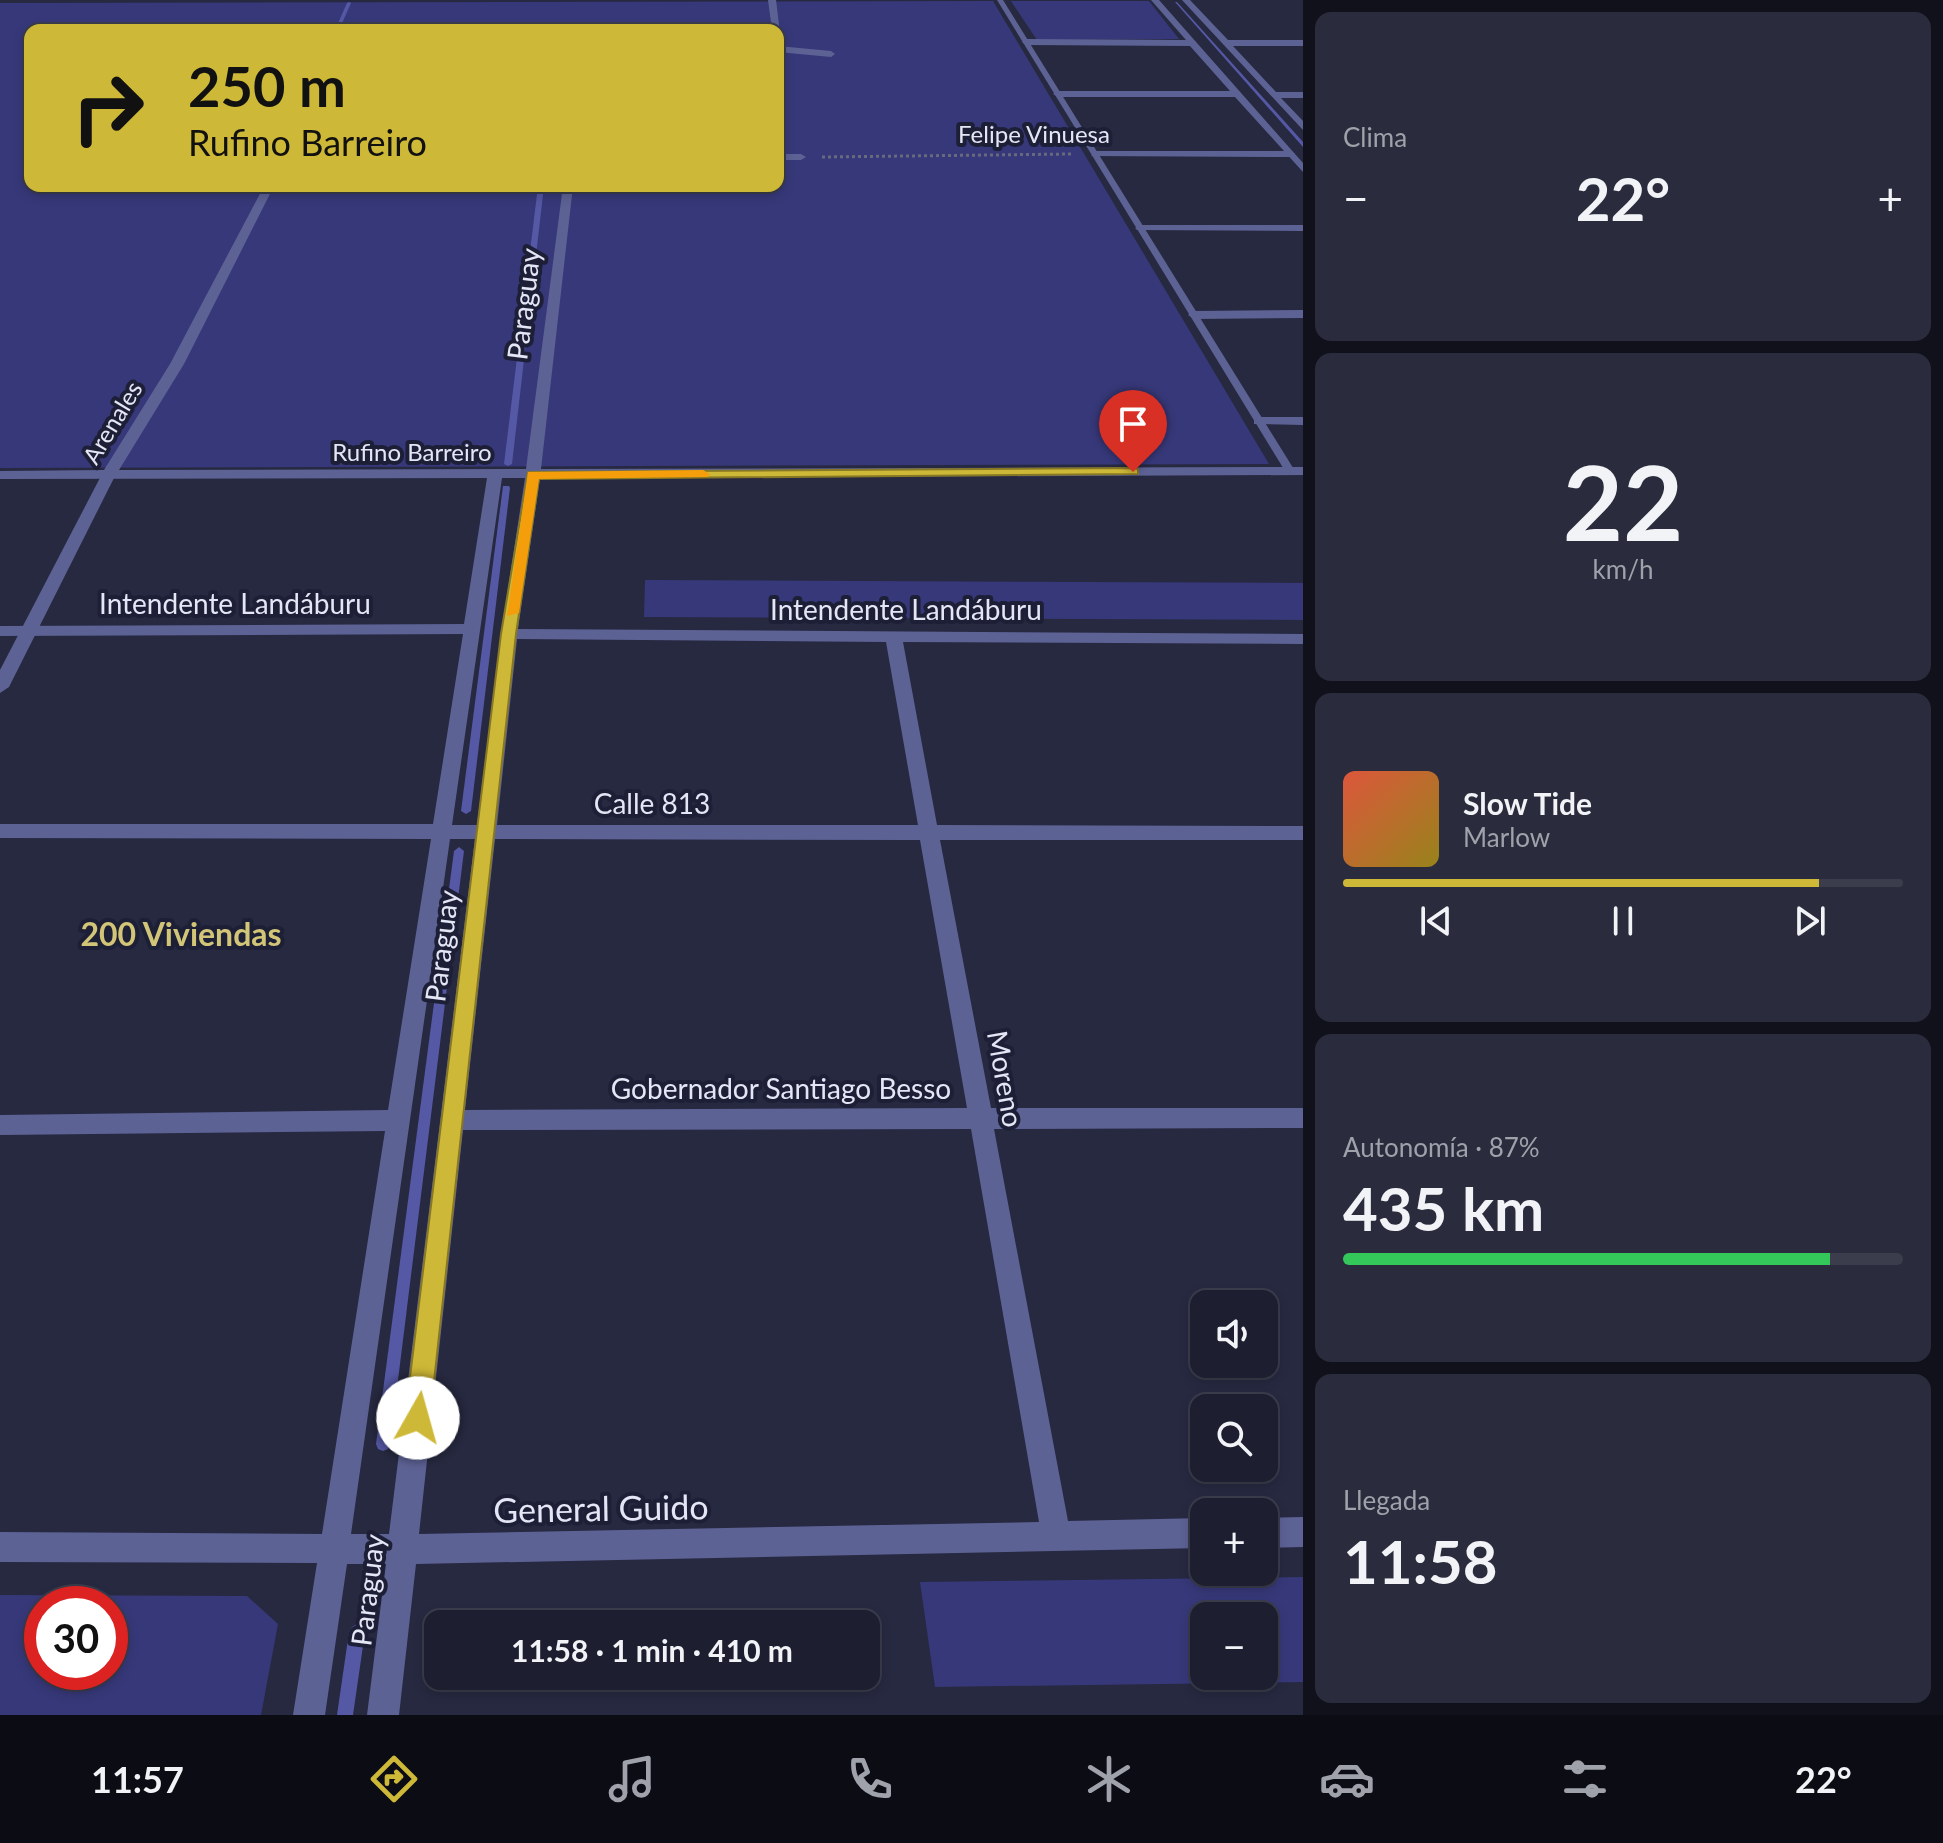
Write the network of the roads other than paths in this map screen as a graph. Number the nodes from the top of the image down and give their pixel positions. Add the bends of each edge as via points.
1 (772, 0) edge
2 (1000, 0) edge
3 (1155, 0) edge
4 (1186, 0) edge
5 (776, 24) edge
6 (1026, 42) junction
7 (1192, 43) junction
8 (1225, 43) junction
9 (1303, 43) edge
10 (784, 50) edge
11 (831, 54) dead end
12 (1058, 94) junction
13 (1237, 94) junction
14 (1273, 95) junction
15 (1303, 95) edge
16 (1303, 127) edge
17 (1095, 154) junction
18 (1290, 154) junction
19 (784, 157) edge
20 (801, 157) road end
21 (1301, 165) edge
22 (266, 192) edge
23 (567, 192) edge
24 (1141, 228) junction
25 (1303, 228) edge
26 (1303, 314) edge
27 (1194, 315) junction
28 (1259, 421) junction
29 (1303, 421) edge
30 (1296, 471) edge
31 (109, 474) junction
32 (0, 475) edge
33 (533, 475) junction
34 (495, 476) junction
35 (471, 629) junction
36 (0, 631) edge
37 (29, 631) junction
38 (509, 634) junction
39 (893, 635) junction
40 (1303, 639) edge
41 (0, 687) edge
42 (487, 830) junction
43 (0, 831) edge
44 (441, 831) junction
45 (930, 833) junction
46 (1303, 833) edge
47 (1303, 1118) edge
48 (981, 1119) junction
49 (397, 1120) junction
50 (452, 1120) junction
51 (0, 1125) edge
52 (1303, 1532) edge
53 (1190, 1533) edge
54 (1278, 1533) edge
55 (1056, 1534) junction
56 (0, 1547) edge
57 (334, 1549) junction
58 (403, 1549) junction
59 (309, 1715) edge
60 (383, 1715) edge

1 - 5 street
2 - 6 lane
3 - 7 street
4 - 8 street
6 - 7 street
6 - 12 lane
7 - 13 street
8 - 9 street
8 - 14 street
10 - 11 street
12 - 13 street
12 - 17 lane
13 - 18 street
14 - 15 street
14 - 16 street
17 - 18 street, Felipe Vinuesa
17 - 24 lane
18 - 21 street
19 - 20 street
22 - 31 street, Arenales via 177,364
23 - 33 street, Paraguay
24 - 25 street
24 - 27 lane
26 - 27 street
27 - 28 lane
28 - 29 street
28 - 30 lane
30 - 33 street, Rufino Barreiro
31 - 32 street, Rufino Barreiro
31 - 34 street, Rufino Barreiro
31 - 37 street, Arenales
33 - 34 street, Rufino Barreiro
33 - 38 street, Paraguay
34 - 35 street, Paraguay
35 - 37 street, Intendente Landáburu
35 - 44 street, Paraguay
36 - 37 street, Intendente Landáburu
37 - 41 street, Arenales
38 - 39 street, Intendente Landáburu
38 - 42 street, Paraguay
39 - 40 street, Intendente Landáburu
39 - 45 street, Moreno
42 - 44 street, Calle 813
42 - 45 street, Calle 813
42 - 50 street, Paraguay
43 - 44 street, Calle 813
44 - 49 street, Paraguay
45 - 46 street, Calle 813
45 - 48 street, Moreno
47 - 48 street, Gobernador Santiago Besso
48 - 50 street, Gobernador Santiago Besso
48 - 55 street, Moreno
49 - 51 street
49 - 57 street, Paraguay
50 - 58 street, Paraguay
52 - 54 street
53 - 55 street, General Guido
55 - 58 street, General Guido
56 - 57 street, General Guido
57 - 58 street, General Guido
57 - 59 street, Paraguay
58 - 60 street, Paraguay

